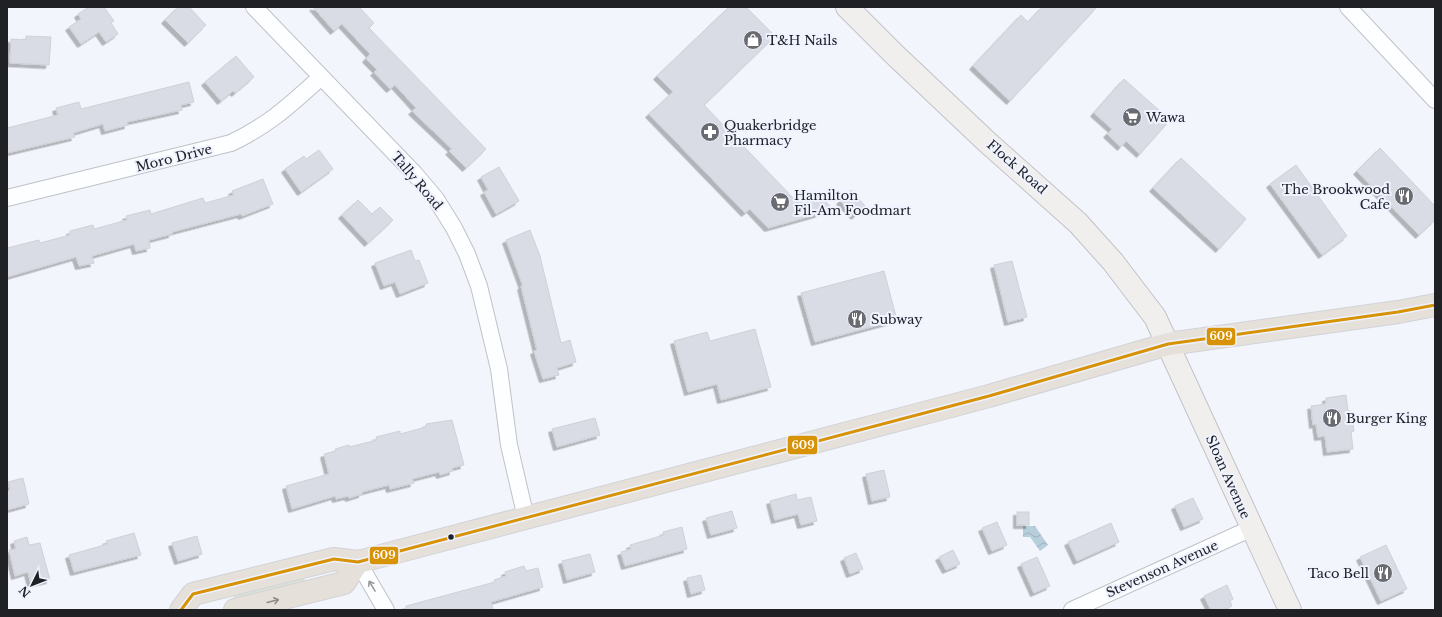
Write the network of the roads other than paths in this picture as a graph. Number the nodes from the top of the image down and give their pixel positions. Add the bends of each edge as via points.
1 (254, 7) edge
2 (847, 7) edge
3 (1348, 7) edge
4 (321, 77) junction
5 (1435, 100) edge
6 (7, 198) edge
7 (1435, 305) edge
8 (1168, 344) junction
9 (526, 518) junction
10 (1252, 528) junction
11 (358, 562) junction
12 (181, 610) edge
13 (235, 610) edge
14 (386, 610) edge
15 (1072, 610) edge
16 (1290, 610) edge

1 - 4 street, Tally Road
2 - 8 main road, Flock Road via 981,136 1078,223 1113,262 1155,317
3 - 5 street
4 - 6 street, Moro Drive via 275,119 254,133 231,143
4 - 9 street, Tally Road via 423,184 454,228 467,254 479,286 499,369 510,445
7 - 8 main road
8 - 9 main road via 988,396
8 - 10 main road, Sloan Avenue
9 - 11 main road
10 - 15 street, Stevenson Avenue
10 - 16 main road, Sloan Avenue
11 - 12 main road via 334,558 193,594
13 -> 11 main road via 344,583
14 -> 11 street

